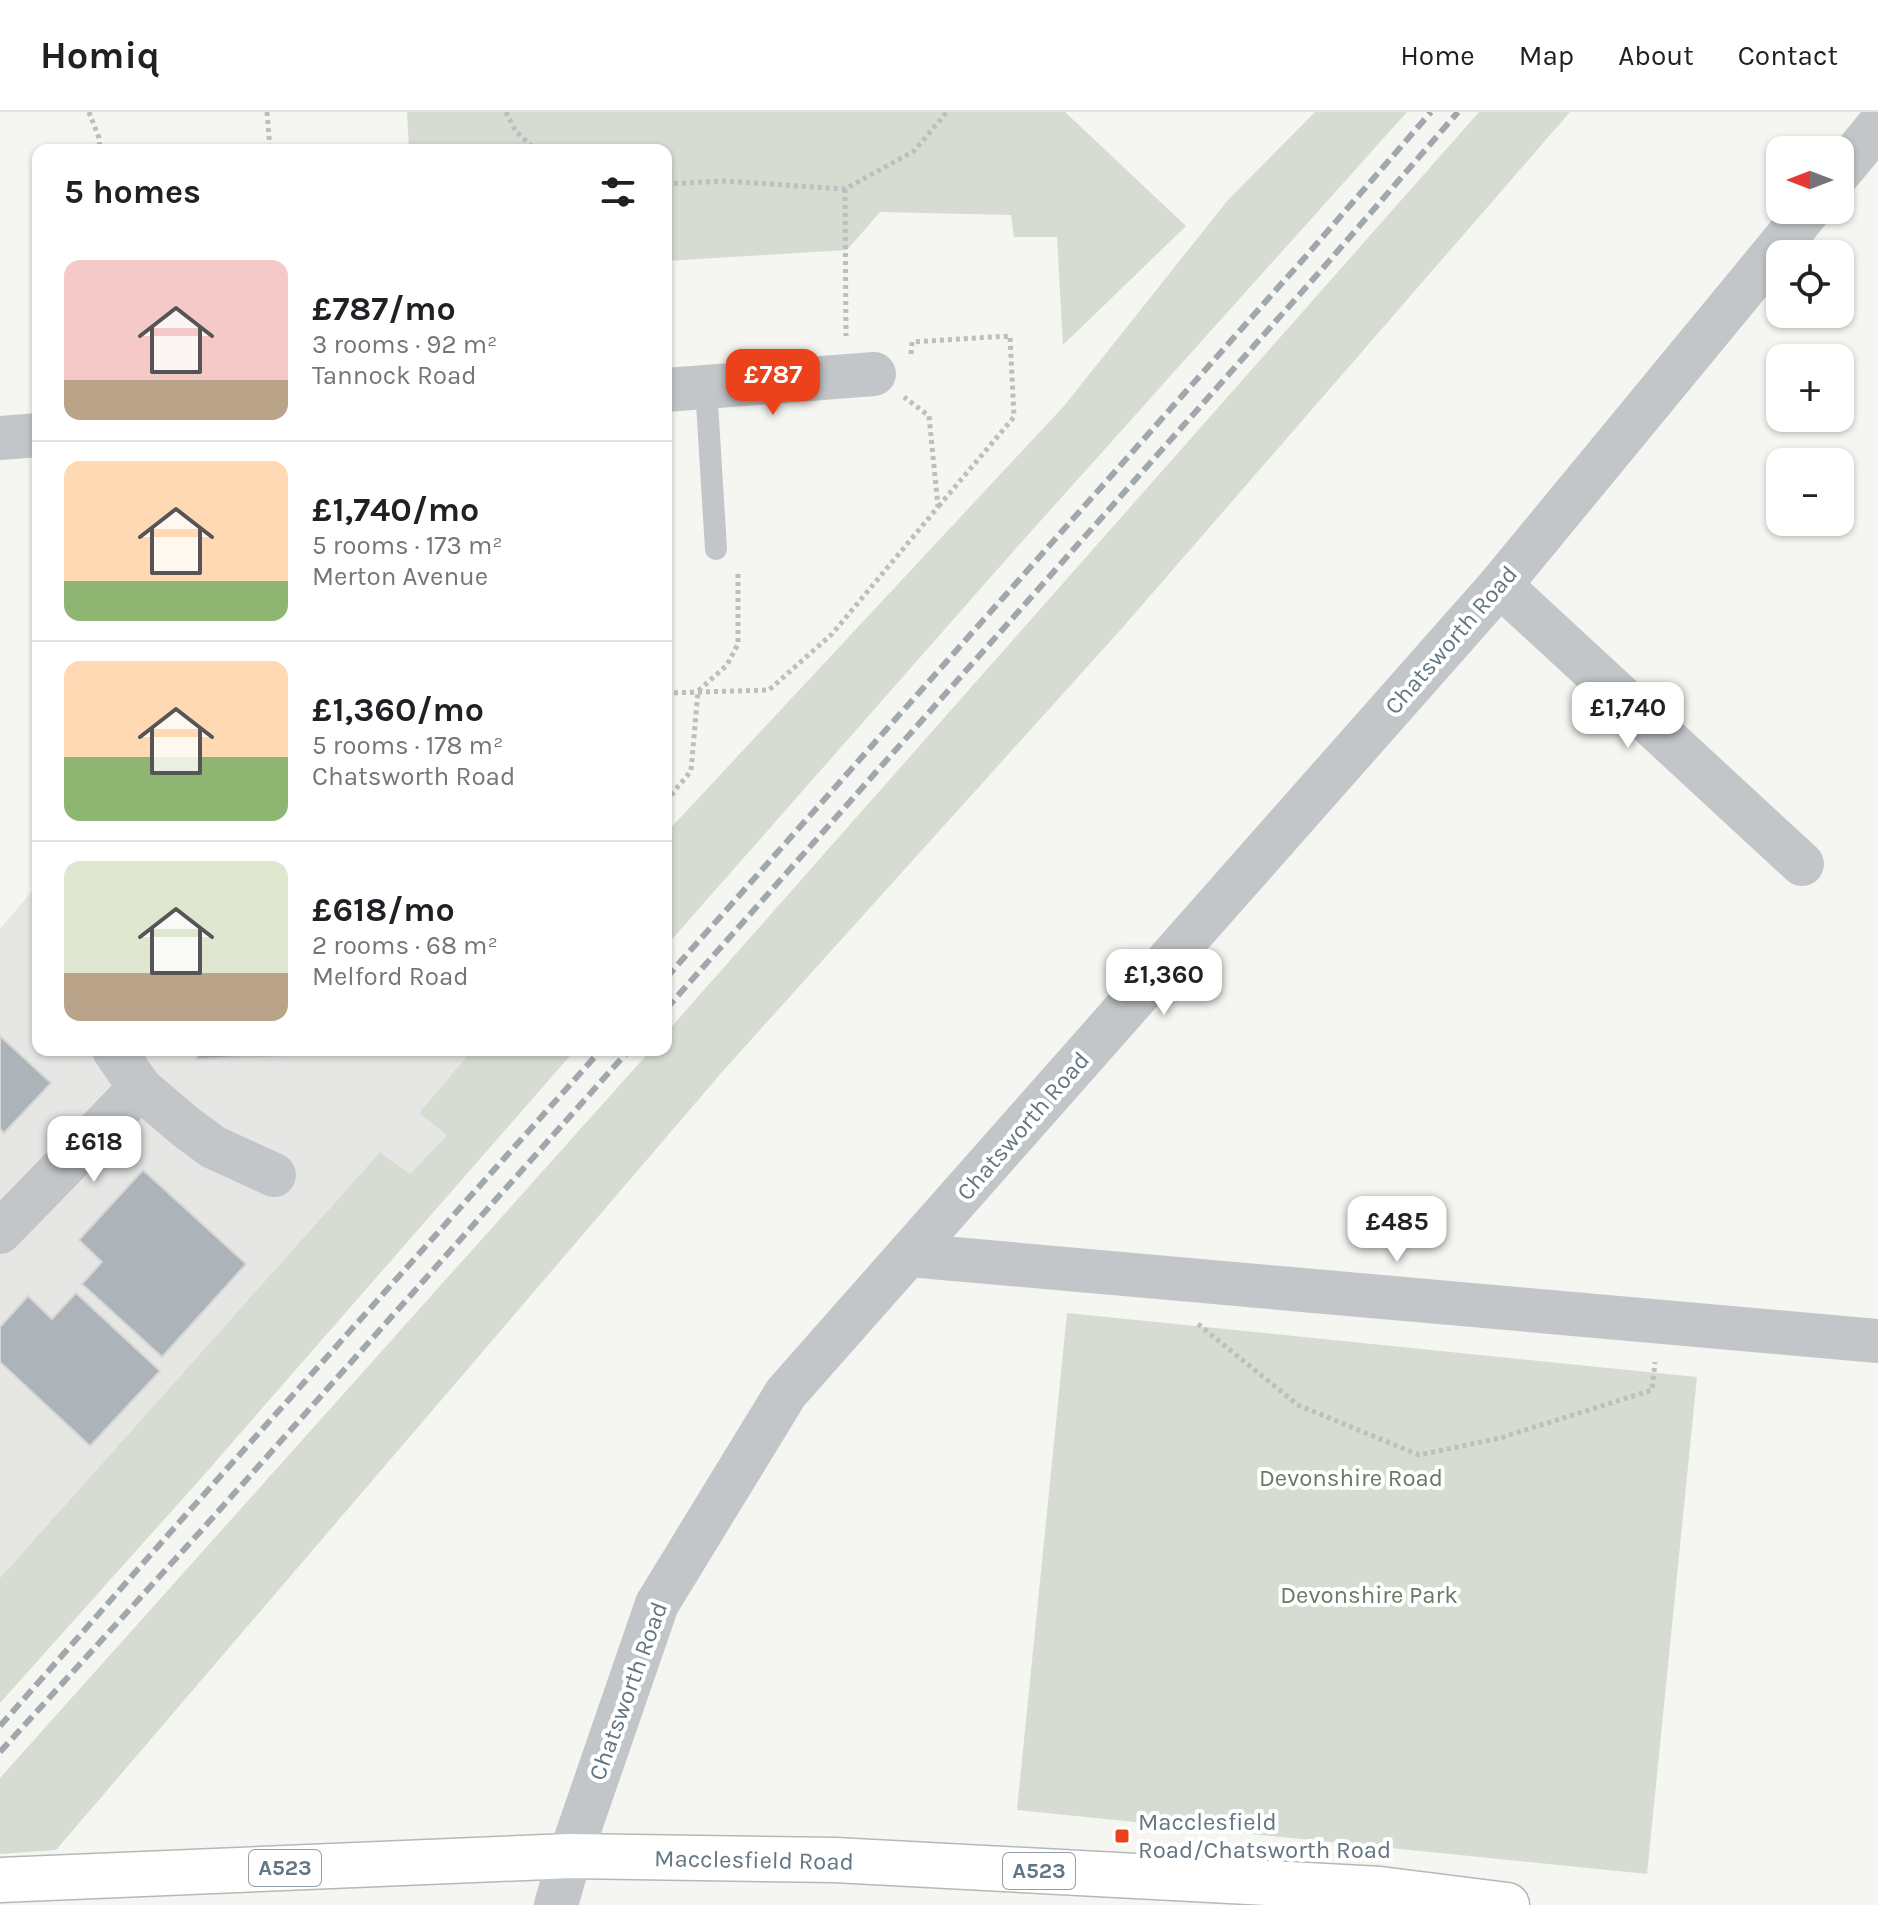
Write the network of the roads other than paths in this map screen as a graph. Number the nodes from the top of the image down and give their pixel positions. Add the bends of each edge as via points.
1 (1878, 126) edge
2 (1854, 155) edge
3 (1797, 224) edge
4 (835, 386) road end
5 (686, 389) edge
6 (32, 435) edge
7 (0, 438) edge
8 (716, 549) road end
9 (1500, 585) junction
10 (1802, 864) dead end
11 (118, 1056) edge
12 (140, 1088) junction
13 (274, 1175) dead end
14 (0, 1232) edge
15 (909, 1255) junction
16 (1878, 1341) edge
17 (570, 1856) junction
18 (0, 1880) edge
19 (556, 1905) edge
20 (1507, 1905) edge

1 - 2 street
3 - 9 street, Chatsworth Road
4 - 5 street
5 - 8 lane
6 - 7 street
9 - 10 street
9 - 15 street, Chatsworth Road
11 - 12 street
12 - 13 street via 213,1147
12 - 14 street
15 - 16 street
15 - 17 street, Chatsworth Road via 786,1393 657,1604
17 - 18 highway, Macclesfield Road / A523
17 - 19 street, Chatsworth Road
17 - 20 highway, Macclesfield Road / A523 via 835,1860 1380,1889

